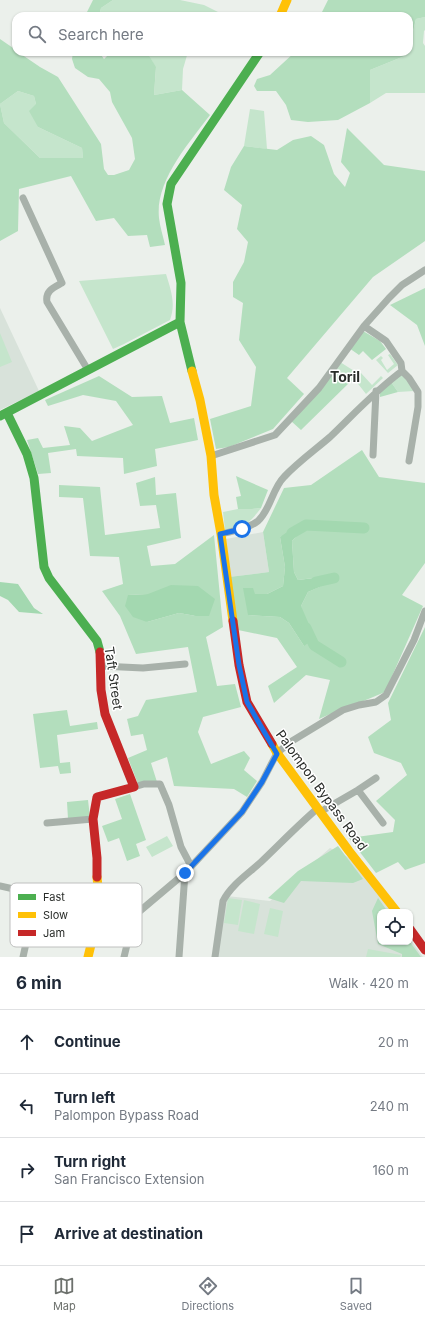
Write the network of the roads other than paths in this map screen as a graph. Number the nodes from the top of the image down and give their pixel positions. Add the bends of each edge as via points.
1 (287, 0) edge
2 (282, 12) edge
3 (257, 56) edge
4 (24, 198) dead end
5 (425, 270) edge
6 (180, 322) junction
7 (364, 326) junction
8 (88, 370) junction
9 (402, 371) junction
10 (376, 391) junction
11 (3, 415) edge
12 (373, 455) dead end
13 (211, 456) junction
14 (409, 461) dead end
15 (220, 534) junction
16 (425, 611) edge
17 (185, 664) dead end
18 (101, 666) junction
19 (277, 754) junction
20 (376, 778) dead end
21 (134, 787) junction
22 (358, 790) junction
23 (319, 810) junction
24 (92, 819) junction
25 (47, 823) dead end
26 (383, 823) dead end
27 (191, 866) junction
28 (185, 873) junction
29 (98, 883) edge
30 (0, 886) edge
31 (10, 888) edge
32 (142, 909) edge
33 (395, 909) edge
34 (413, 933) edge
35 (25, 947) edge
36 (90, 947) edge
37 (126, 947) edge
38 (425, 950) edge
39 (23, 957) edge
40 (88, 957) edge
41 (124, 957) edge
42 (179, 957) edge
43 (215, 957) edge

1 - 2 main road
3 - 6 main road, Palompon Bypass Road via 171,184 167,204 182,283
4 - 8 street via 62,283 49,290 47,302
5 - 7 street via 402,285
6 - 8 main road
6 - 13 main road, Palompon Bypass Road
7 - 9 street via 386,341 401,363
7 - 13 street via 319,388 275,435
8 - 11 main road
9 - 10 street
9 - 14 street via 418,392
10 - 12 street
10 - 15 street via 330,437 283,478 257,522 242,529
11 - 18 main road, Taft Street via 27,454 34,478 44,567 49,578 92,633
13 - 15 main road, Palompon Bypass Road
15 - 19 main road, Palompon Bypass Road via 239,665 247,702
16 - 19 street via 414,640 386,695 376,702 344,710 292,741
17 - 18 street via 143,668
18 - 21 main road, Taft Street via 105,714
19 - 23 main road, Palompon Bypass Road
19 - 27 street via 242,812
20 - 22 street
21 - 24 main road via 97,797
21 - 27 street via 160,784 181,847
22 - 23 street
22 - 26 street
23 - 33 main road, Palompon Bypass Road
23 - 43 street via 307,817 226,894
24 - 25 street
24 - 29 main road
27 - 28 street
28 - 32 street
28 - 42 street
30 - 31 street
34 - 38 main road
35 - 39 street
36 - 40 main road
37 - 41 street

